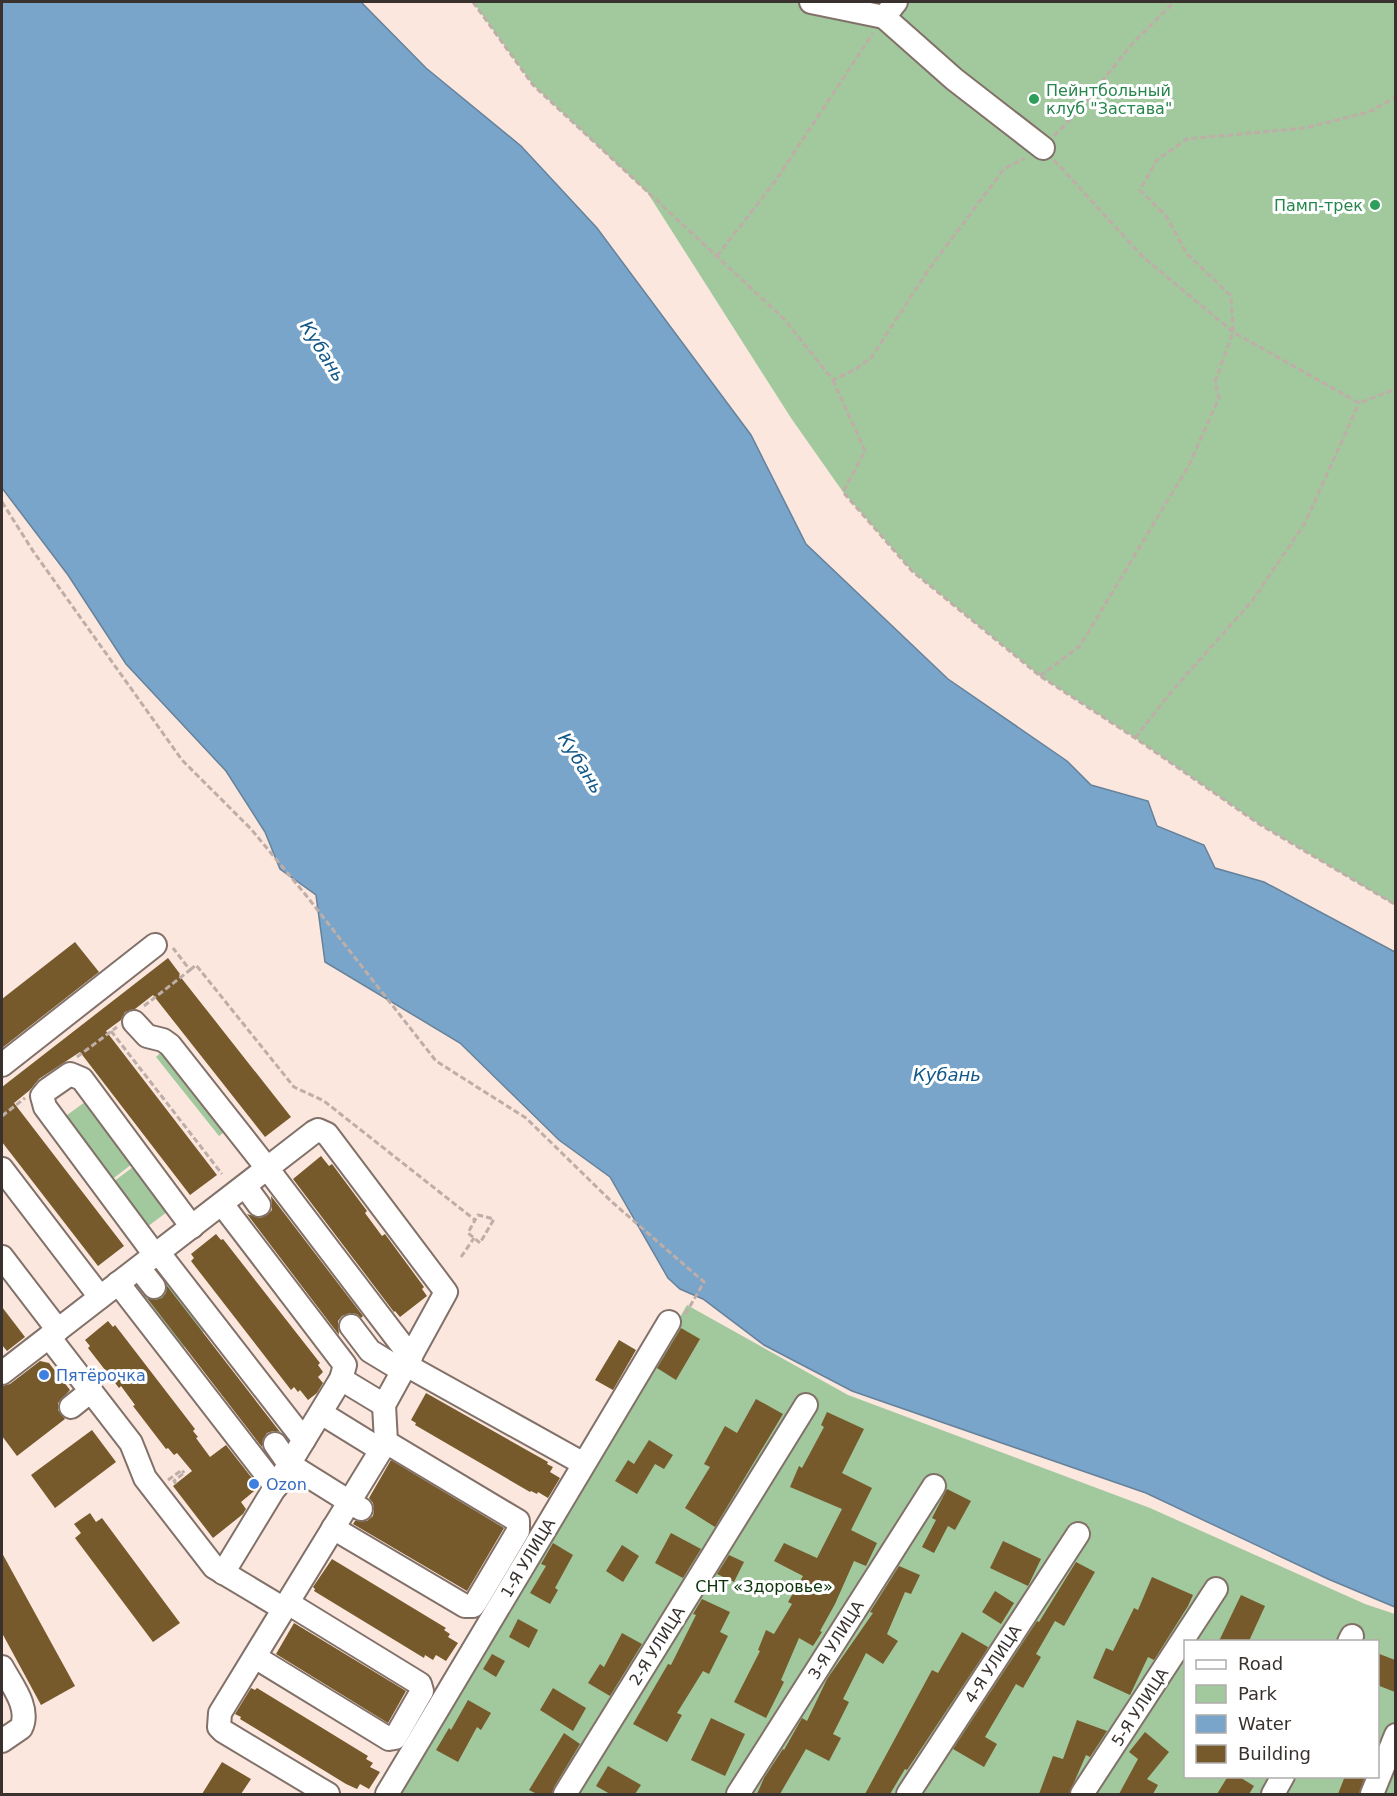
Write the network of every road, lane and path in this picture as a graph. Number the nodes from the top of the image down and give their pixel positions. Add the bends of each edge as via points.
1 (473, 2) edge
2 (811, 2) edge
3 (1174, 2) edge
4 (890, 9) edge
5 (1395, 97) edge
6 (1043, 148) junction
7 (717, 257) junction
8 (1233, 332) junction
9 (833, 380) junction
10 (1395, 389) edge
11 (1359, 403) junction
12 (2, 502) edge
13 (1040, 676) junction
14 (1135, 738) junction
15 (1395, 906) edge
16 (155, 945) joint
17 (190, 970) junction
18 (131, 1018) junction
19 (111, 1031) junction
20 (69, 1064) dead end
21 (2, 1065) edge
22 (27, 1097) dead end
23 (2, 1116) edge
24 (267, 1168) junction
25 (2, 1169) edge
26 (222, 1174) dead end
27 (244, 1186) junction
28 (222, 1203) junction
29 (259, 1205) dead end
30 (475, 1221) junction
31 (192, 1227) junction
32 (474, 1238) junction
33 (2, 1257) edge
34 (461, 1257) dead end
35 (151, 1258) junction
36 (118, 1283) junction
37 (154, 1287) dead end
38 (100, 1297) junction
39 (675, 1322) joint
40 (351, 1326) dead end
41 (54, 1334) junction
42 (407, 1364) junction
43 (2, 1373) edge
44 (341, 1379) junction
45 (91, 1391) junction
46 (384, 1405) junction
47 (806, 1405) dead end
48 (71, 1407) dead end
49 (321, 1413) junction
50 (304, 1440) junction
51 (275, 1444) dead end
52 (379, 1459) junction
53 (575, 1459) dead end
54 (289, 1464) junction
55 (934, 1486) dead end
56 (276, 1487) junction
57 (355, 1506) junction
58 (333, 1528) junction
59 (1078, 1534) dead end
60 (223, 1573) junction
61 (1216, 1589) dead end
62 (286, 1606) junction
63 (255, 1657) junction
64 (2, 1667) edge
65 (1395, 1736) edge
66 (2, 1741) edge
67 (1379, 1776) edge
68 (1282, 1778) edge
69 (1378, 1778) edge
70 (328, 1794) edge
71 (387, 1794) edge
72 (566, 1794) edge
73 (738, 1794) edge
74 (908, 1794) edge
75 (1082, 1794) edge
76 (1273, 1794) edge
77 (1372, 1794) edge

1 - 7 path via 534,85
2 - 4 street
3 - 6 path via 1132,44
4 - 6 street via 954,79
4 - 7 path via 776,180
5 - 8 path via 1369,112 1305,128 1187,139 1157,160 1140,189 1166,216 1187,254 1231,296
6 - 8 path via 1143,257
6 - 9 path via 1004,169 929,269 871,358
7 - 9 path via 784,319
8 - 11 path
8 - 13 path via 1215,382 1220,398 1190,465 1080,646
9 - 13 path via 865,451 843,492 912,571
10 - 11 path
11 - 14 path via 1305,523 1252,601
12 - 39 path via 182,760 251,829 436,1061 526,1118 612,1202 704,1282
13 - 14 path
14 - 15 path via 1259,824
16 - 17 path via 165,938
16 - 21 street
17 - 18 path
17 - 30 path via 196,965 294,1087 324,1101
18 - 19 path
18 - 24 street via 147,1036 170,1045
19 - 20 path
19 - 26 path
22 - 23 path
24 - 27 street
24 - 42 street
24 - 42 street via 314,1132 323,1131 446,1292
25 - 38 street
27 - 28 street
27 - 29 street
28 - 31 street
28 - 44 street via 341,1358 345,1365
30 - 32 path via 468,1233
30 - 32 path via 478,1215 494,1218 480,1243
31 - 35 street
31 - 35 street via 82,1079 70,1074 47,1090 42,1096 45,1107
32 - 34 path
33 - 41 street
35 - 36 street
35 - 37 street
35 - 50 street
36 - 38 street
36 - 56 street
38 - 41 street
39 - 71 street, 1-Я УЛИЦА
40 - 42 street via 370,1351
41 - 43 street
41 - 45 street
42 - 46 street
42 - 53 street
44 - 46 street
44 - 49 street
45 - 48 street
45 - 60 street via 131,1443 145,1478 175,1487 214,1567
46 - 52 street
47 - 72 street, 2-Я УЛИЦА
49 - 50 street
49 - 52 street
50 - 54 street
51 - 54 street
52 - 57 street
52 - 58 street via 518,1521 518,1531 476,1602 465,1606
54 - 56 street
54 - 57 street
55 - 73 street, 3-Я УЛИЦА
56 - 60 street
57 - 58 street
58 - 62 street
59 - 74 street, 4-Я УЛИЦА
60 - 62 street
61 - 75 street, 5-Я УЛИЦА
62 - 63 street via 277,1636
62 - 63 street via 420,1684 422,1691 395,1737 388,1739
63 - 70 street via 220,1713 219,1727
64 - 66 street via 24,1717 21,1728
65 - 67 street
68 - 76 street
69 - 77 street

